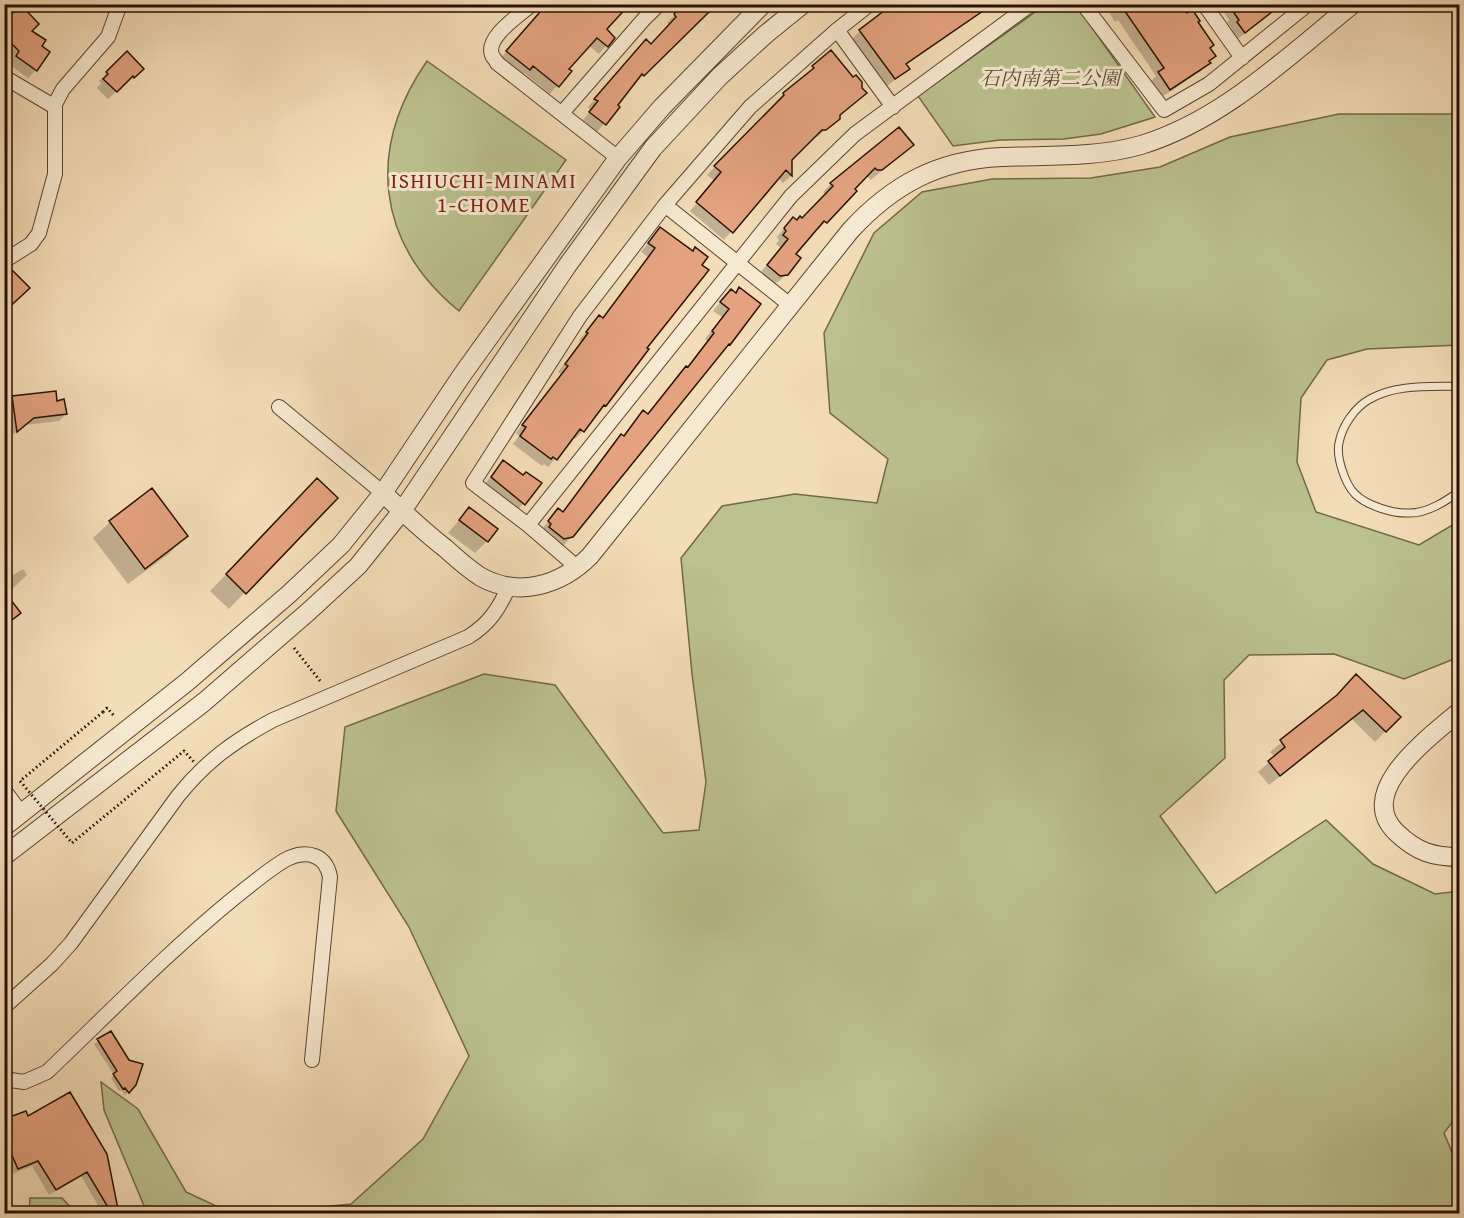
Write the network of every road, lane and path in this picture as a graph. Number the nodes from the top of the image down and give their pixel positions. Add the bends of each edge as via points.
1 (120, 4) edge
2 (532, 4) edge
3 (659, 4) edge
4 (763, 4) edge
5 (803, 4) edge
6 (870, 4) edge
7 (1031, 4) edge
8 (1083, 4) edge
9 (1204, 4) edge
10 (1308, 4) edge
11 (1353, 4) edge
12 (837, 30) junction
13 (1242, 58) junction
14 (4, 76) edge
15 (55, 107) junction
16 (893, 107) junction
17 (562, 113) junction
18 (618, 158) junction
19 (665, 205) junction
20 (4, 261) edge
21 (738, 263) junction
22 (790, 305) junction
23 (1460, 386) edge
24 (279, 407) dead end
25 (1460, 491) edge
26 (383, 493) junction
27 (402, 511) junction
28 (528, 525) junction
29 (578, 568) junction
30 (509, 586) junction
31 (294, 648) dead end
32 (316, 676) dead end
33 (1460, 711) edge
34 (115, 717) dead end
35 (194, 762) dead end
36 (4, 790) edge
37 (22, 814) junction
38 (4, 827) edge
39 (4, 856) edge
40 (1460, 857) edge
41 (4, 1007) edge
42 (312, 1060) dead end
43 (4, 1079) edge

1 - 15 street via 108,37 63,89
2 - 17 street via 497,34 491,54 497,63
3 - 17 street
4 - 18 street via 669,99
5 - 27 street via 720,76 653,148 567,266
6 - 12 street
7 - 16 street
8 - 13 street via 1164,110 1209,84
9 - 13 street
10 - 13 street
11 - 22 street via 1241,93 1176,132 1103,153 975,159 928,172 906,183 867,213
12 - 16 street
12 - 19 street via 750,107
14 - 15 street
15 - 20 street via 55,169 43,222 31,243
16 - 21 street via 855,134 791,196
17 - 18 street
18 - 26 street via 462,375
19 - 21 street
19 - 28 street via 580,316 473,483
21 - 22 street
21 - 28 street
22 - 29 street
23 - 25 lane via 1399,389 1369,399 1350,416 1339,443 1342,472 1355,494 1383,510 1411,514 1442,504
24 - 26 street
26 - 27 street
26 - 37 street via 341,545 290,594
27 - 30 street via 481,577
27 - 39 street via 358,566 308,612 204,702
28 - 29 street
29 - 30 street via 539,586
30 - 41 street via 494,617 468,637 273,720 219,753 178,796 71,943
31 - 32 path
33 - 40 street via 1397,770 1386,790 1384,810 1388,825 1411,846 1437,856
34 - 35 path, bridge via 108,708 20,781 72,843 184,751
36 - 37 street
37 - 38 street
42 - 43 street via 330,877 328,865 319,857 306,854 288,858 204,923 47,1072 24,1082

